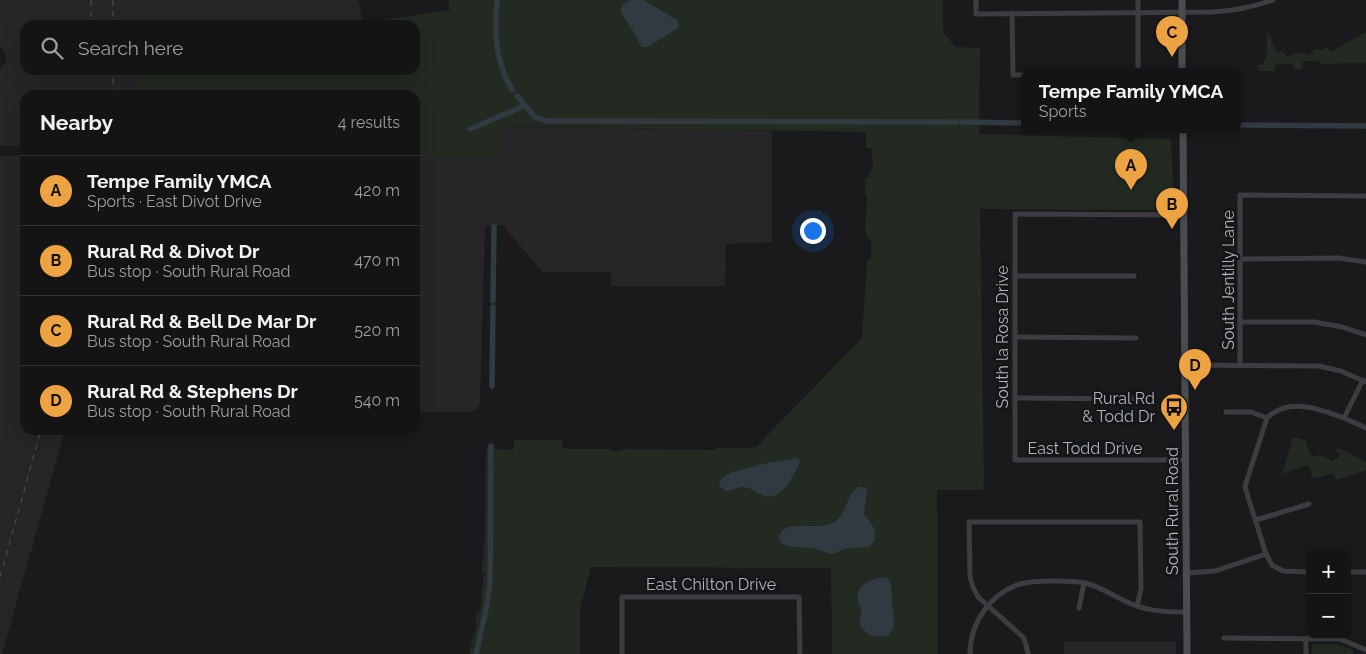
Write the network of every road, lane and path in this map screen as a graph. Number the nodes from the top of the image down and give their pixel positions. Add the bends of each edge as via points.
1 (976, 0) edge
2 (1138, 0) edge
3 (1182, 0) edge
4 (1273, 0) edge
5 (1138, 12) junction
6 (1182, 12) junction
7 (1012, 13) junction
8 (1138, 68) edge
9 (1182, 68) edge
10 (1021, 75) edge
11 (1183, 133) edge
12 (1366, 196) edge
13 (1184, 215) junction
14 (1240, 259) junction
15 (1366, 262) edge
16 (1015, 276) junction
17 (1134, 276) dead end
18 (1240, 322) junction
19 (1366, 335) edge
20 (1015, 337) junction
21 (1136, 338) dead end
22 (1185, 365) junction
23 (1240, 365) junction
24 (1364, 381) edge
25 (1015, 398) junction
26 (1134, 399) dead end
27 (1226, 412) dead end
28 (1267, 418) junction
29 (1344, 418) junction
30 (1366, 428) edge
31 (1015, 460) joint
32 (1185, 460) junction
33 (1309, 504) dead end
34 (1256, 520) junction
35 (1266, 554) junction
36 (1306, 572) edge
37 (1351, 572) edge
38 (1366, 572) edge
39 (1186, 573) junction
40 (1084, 583) junction
41 (988, 606) junction
42 (1137, 606) junction
43 (1079, 608) dead end
44 (1186, 612) junction
45 (1224, 638) dead end
46 (1306, 639) joint
47 (1340, 639) edge
48 (1366, 650) edge
49 (1028, 653) dead end
50 (622, 654) edge
51 (800, 654) edge
52 (970, 654) edge
53 (1187, 654) edge
54 (1306, 654) edge

1 - 7 street via 976,14
2 - 5 street
3 - 6 main road
4 - 6 street via 1235,10
5 - 6 street
5 - 7 street
5 - 8 street
6 - 9 main road
7 - 10 street via 1012,75
11 - 13 main road, South Rural Road
12 - 14 street, South Jentilly Lane via 1240,195
13 - 16 street, South la Rosa Drive via 1015,214
13 - 22 main road, South Rural Road
14 - 15 street via 1338,258
14 - 18 street, South Jentilly Lane
16 - 17 street
16 - 20 street, South la Rosa Drive
18 - 19 street via 1314,322
18 - 23 street, South Jentilly Lane
20 - 21 street
20 - 25 street, South la Rosa Drive
22 - 23 street
22 - 32 main road, South Rural Road
23 - 24 street via 1319,366
24 - 29 street
25 - 26 street
25 - 31 street, South la Rosa Drive
27 - 28 street via 1251,412
28 - 29 street via 1275,410 1300,406
28 - 34 street via 1245,486
29 - 30 street
31 - 32 street, East Todd Drive
32 - 39 main road, South Rural Road
33 - 34 street
34 - 35 street
35 - 36 street via 1272,565 1283,571
35 - 39 street via 1215,571
37 - 38 street
39 - 44 main road, South Rural Road
40 - 41 street via 1034,581 1020,584
40 - 42 street
40 - 43 street
41 - 42 street via 978,597 970,577 969,522 1140,522 1141,589
41 - 49 street via 1024,638
41 - 52 street via 972,637
42 - 44 street via 1154,611
44 - 53 main road, South Rural Road
45 - 46 street
46 - 54 street
47 - 48 street
50 - 51 street, East Chilton Drive via 622,597 799,597

